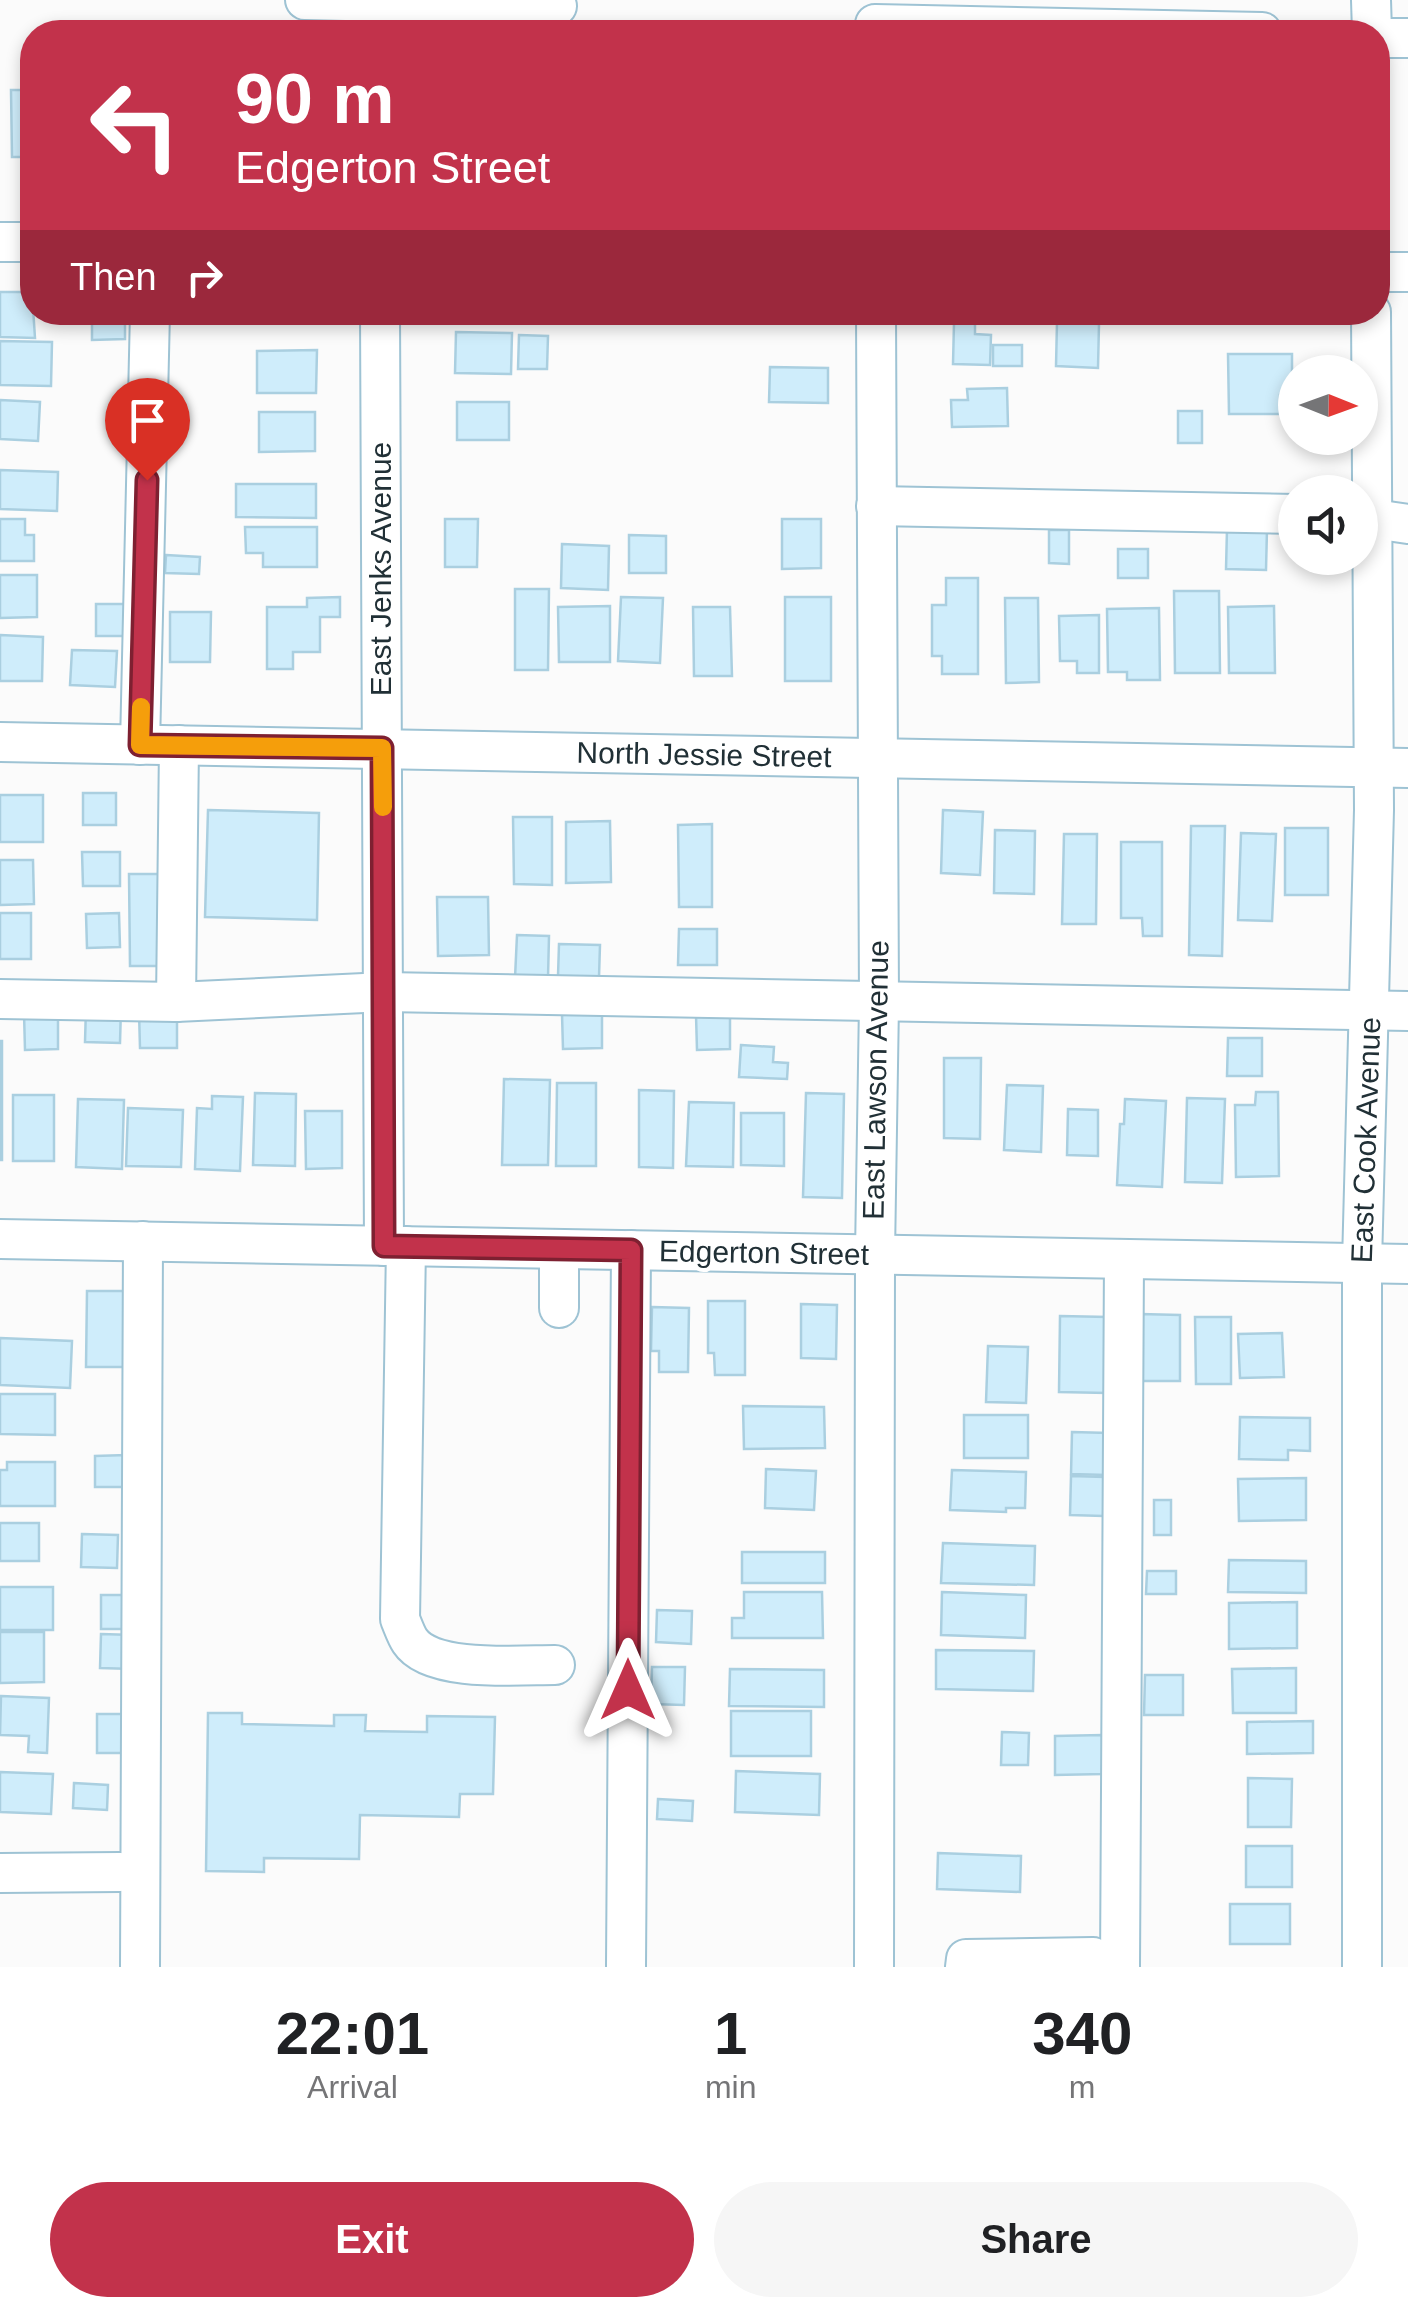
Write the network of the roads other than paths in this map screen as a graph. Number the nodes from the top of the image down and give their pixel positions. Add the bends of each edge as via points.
1 (305, 0) edge
2 (557, 6) dead end
3 (380, 11) edge
4 (875, 19) edge
5 (905, 20) edge
6 (150, 325) edge
7 (380, 325) edge
8 (876, 325) edge
9 (1371, 325) edge
10 (1367, 475) edge
11 (876, 506) junction
12 (1278, 514) edge
13 (1378, 519) edge
14 (1408, 524) edge
15 (1372, 575) edge
16 (0, 742) edge
17 (140, 745) junction
18 (178, 745) junction
19 (382, 748) junction
20 (876, 758) junction
21 (1390, 768) edge
22 (385, 992) junction
23 (0, 1000) edge
24 (176, 1002) junction
25 (878, 1002) junction
26 (1370, 1011) junction
27 (1408, 1012) edge
28 (0, 1239) edge
29 (143, 1241) junction
30 (395, 1246) junction
31 (559, 1249) junction
32 (631, 1250) junction
33 (875, 1254) junction
34 (1124, 1259) junction
35 (1362, 1263) junction
36 (1408, 1264) edge
37 (559, 1308) dead end
38 (555, 1665) dead end
39 (0, 1872) edge
40 (120, 1872) dead end
41 (1107, 1962) edge
42 (140, 1967) edge
43 (626, 1967) edge
44 (874, 1967) edge
45 (964, 1967) edge
46 (1362, 1967) edge

1 - 3 street
2 - 3 street
4 - 5 street
6 - 17 street
7 - 19 street, East Jenks Avenue
8 - 11 street, East Lawson Avenue
9 - 10 street, East Cook Avenue
11 - 12 street
11 - 20 street, East Lawson Avenue
13 - 14 street
15 - 21 street, East Cook Avenue
16 - 17 street, North Jessie Street
17 - 18 street, North Jessie Street
18 - 19 street, North Jessie Street
18 - 24 street
19 - 20 street, North Jessie Street
19 - 22 street, East Jenks Avenue
20 - 21 street, North Jessie Street
20 - 25 street, East Lawson Avenue
21 - 26 street, East Cook Avenue via 1374,810
22 - 24 street
22 - 25 street
22 - 30 street, East Jenks Avenue
23 - 24 street
25 - 26 street
25 - 33 street, East Lawson Avenue
26 - 27 street
26 - 35 street, East Cook Avenue
28 - 29 street, Edgerton Street
29 - 30 street, Edgerton Street
29 - 42 street
30 - 31 street, Edgerton Street
30 - 38 street, East Jenks Avenue via 400,1619 411,1644 429,1656 472,1665
31 - 32 street, Edgerton Street
31 - 37 street
32 - 33 street, Edgerton Street
32 - 43 street
33 - 34 street, Edgerton Street
33 - 44 street, East Lawson Avenue
34 - 35 street, Edgerton Street
34 - 41 street
35 - 36 street, Edgerton Street
35 - 46 street, East Cook Avenue
39 - 40 street
41 - 45 street via 966,1959

